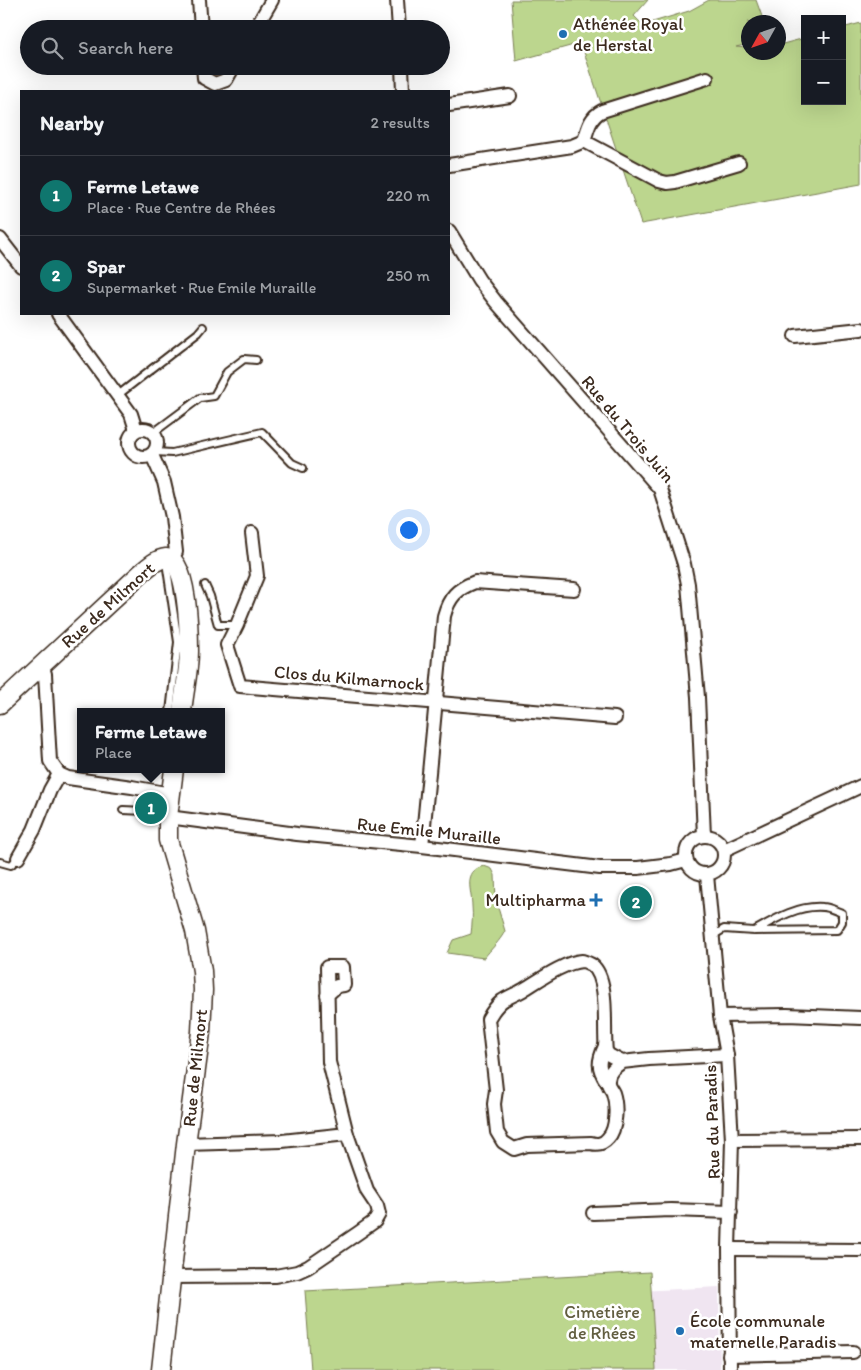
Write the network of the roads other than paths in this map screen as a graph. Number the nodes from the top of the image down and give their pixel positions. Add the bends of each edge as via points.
1 (199, 0) edge
2 (272, 0) edge
3 (397, 0) edge
4 (200, 20) edge
5 (260, 20) edge
6 (398, 20) edge
7 (204, 75) edge
8 (229, 75) edge
9 (403, 75) edge
10 (707, 78) dead end
11 (404, 90) edge
12 (510, 96) dead end
13 (450, 105) edge
14 (584, 141) junction
15 (739, 163) dead end
16 (450, 165) edge
17 (450, 233) edge
18 (0, 238) edge
19 (20, 265) edge
20 (59, 315) edge
21 (203, 326) dead end
22 (861, 329) edge
23 (795, 336) dead end
24 (256, 360) dead end
25 (118, 395) junction
26 (136, 430) junction
27 (154, 433) junction
28 (153, 453) junction
29 (303, 468) dead end
30 (252, 534) dead end
31 (171, 555) junction
32 (206, 585) dead end
33 (574, 589) dead end
34 (237, 625) junction
35 (42, 665) junction
36 (436, 703) junction
37 (0, 704) edge
38 (170, 708) edge
39 (183, 708) edge
40 (615, 718) dead end
41 (173, 773) edge
42 (59, 774) junction
43 (861, 786) edge
44 (168, 808) junction
45 (123, 810) dead end
46 (145, 811) dead end
47 (704, 836) junction
48 (422, 846) junction
49 (724, 850) junction
50 (18, 858) joint
51 (686, 860) junction
52 (0, 862) edge
53 (707, 875) junction
54 (754, 931) junction
55 (714, 935) junction
56 (328, 995) dead end
57 (720, 1016) junction
58 (861, 1018) edge
59 (605, 1046) junction
60 (727, 1055) junction
61 (618, 1060) junction
62 (607, 1082) junction
63 (347, 1134) junction
64 (861, 1139) edge
65 (732, 1140) junction
66 (186, 1144) junction
67 (731, 1212) junction
68 (592, 1213) dead end
69 (729, 1249) junction
70 (861, 1250) edge
71 (171, 1277) junction
72 (853, 1352) dead end
73 (730, 1355) junction
74 (161, 1370) edge
75 (730, 1370) edge

1 - 4 street
2 - 5 street
3 - 6 street
7 - 8 street via 214,84 226,80
9 - 11 street
10 - 14 street via 602,111 590,122
12 - 13 street
14 - 15 street via 667,183
14 - 16 street via 572,146
17 - 47 street, Rue du Trois Juin via 496,302 660,489 688,584 698,697
18 - 19 street
20 - 25 street
21 - 25 lane
22 - 23 street
24 - 27 lane via 244,359 227,372 214,396 200,398
25 - 26 street via 131,414
26 - 27 street
26 - 28 street via 129,443 132,452 140,458
27 - 28 street via 158,442
28 - 29 lane via 172,453 262,432 292,463
28 - 31 street via 172,517
30 - 34 street, Clos du Kilmarnock via 257,576
31 - 35 street, Rue de Milmort via 140,574
31 - 38 lane via 178,642
31 - 39 street, Rue de Milmort via 183,579 190,652
32 - 34 lane via 218,625
33 - 36 street via 475,582 461,588 444,616
34 - 36 street, Clos du Kilmarnock via 227,645 240,686
35 - 37 street, Rue de Milmort
35 - 42 street via 50,760
36 - 40 street, Clos du Kilmarnock
36 - 48 street
41 - 44 street, Rue de Milmort
42 - 44 street, Rue Emile Muraille via 132,787
42 - 50 street
43 - 49 street
44 - 48 street, Rue Emile Muraille via 297,834
44 - 66 street, Rue de Milmort via 168,840 195,931 202,970 201,1032
45 - 46 lane
47 - 49 street via 716,840
47 - 51 street via 697,837 687,846
48 - 51 street, Rue Emile Muraille via 600,868 638,868
49 - 53 street via 723,863
50 - 52 lane via 11,865
51 - 53 street via 692,870
53 - 55 street, Rue du Paradis
54 - 54 lane via 837,930 842,922 842,913 824,907 799,909
54 - 55 lane via 724,929
55 - 57 street, Rue du Paradis
56 - 63 street via 328,1048
57 - 58 street
57 - 60 street, Rue du Paradis
59 - 61 street via 606,1051
59 - 62 street via 599,1060
59 - 62 street via 602,981 592,965 582,961 566,965 503,1001 492,1010 488,1019 497,1132 503,1142 514,1149 527,1145 597,1145 616,1124 613,1093
60 - 61 street
60 - 65 street, Rue du Paradis
61 - 62 street
63 - 66 street via 282,1141
63 - 71 street via 366,1191 377,1206 379,1214 375,1221 297,1272 275,1276
64 - 65 street
65 - 67 street, Rue du Paradis
66 - 71 street, Rue de Milmort
67 - 68 street
67 - 69 street, Rue du Paradis
69 - 70 street
69 - 73 street, Rue du Paradis
71 - 74 street, Rue de Milmort
72 - 73 street
73 - 75 street, Rue du Paradis

